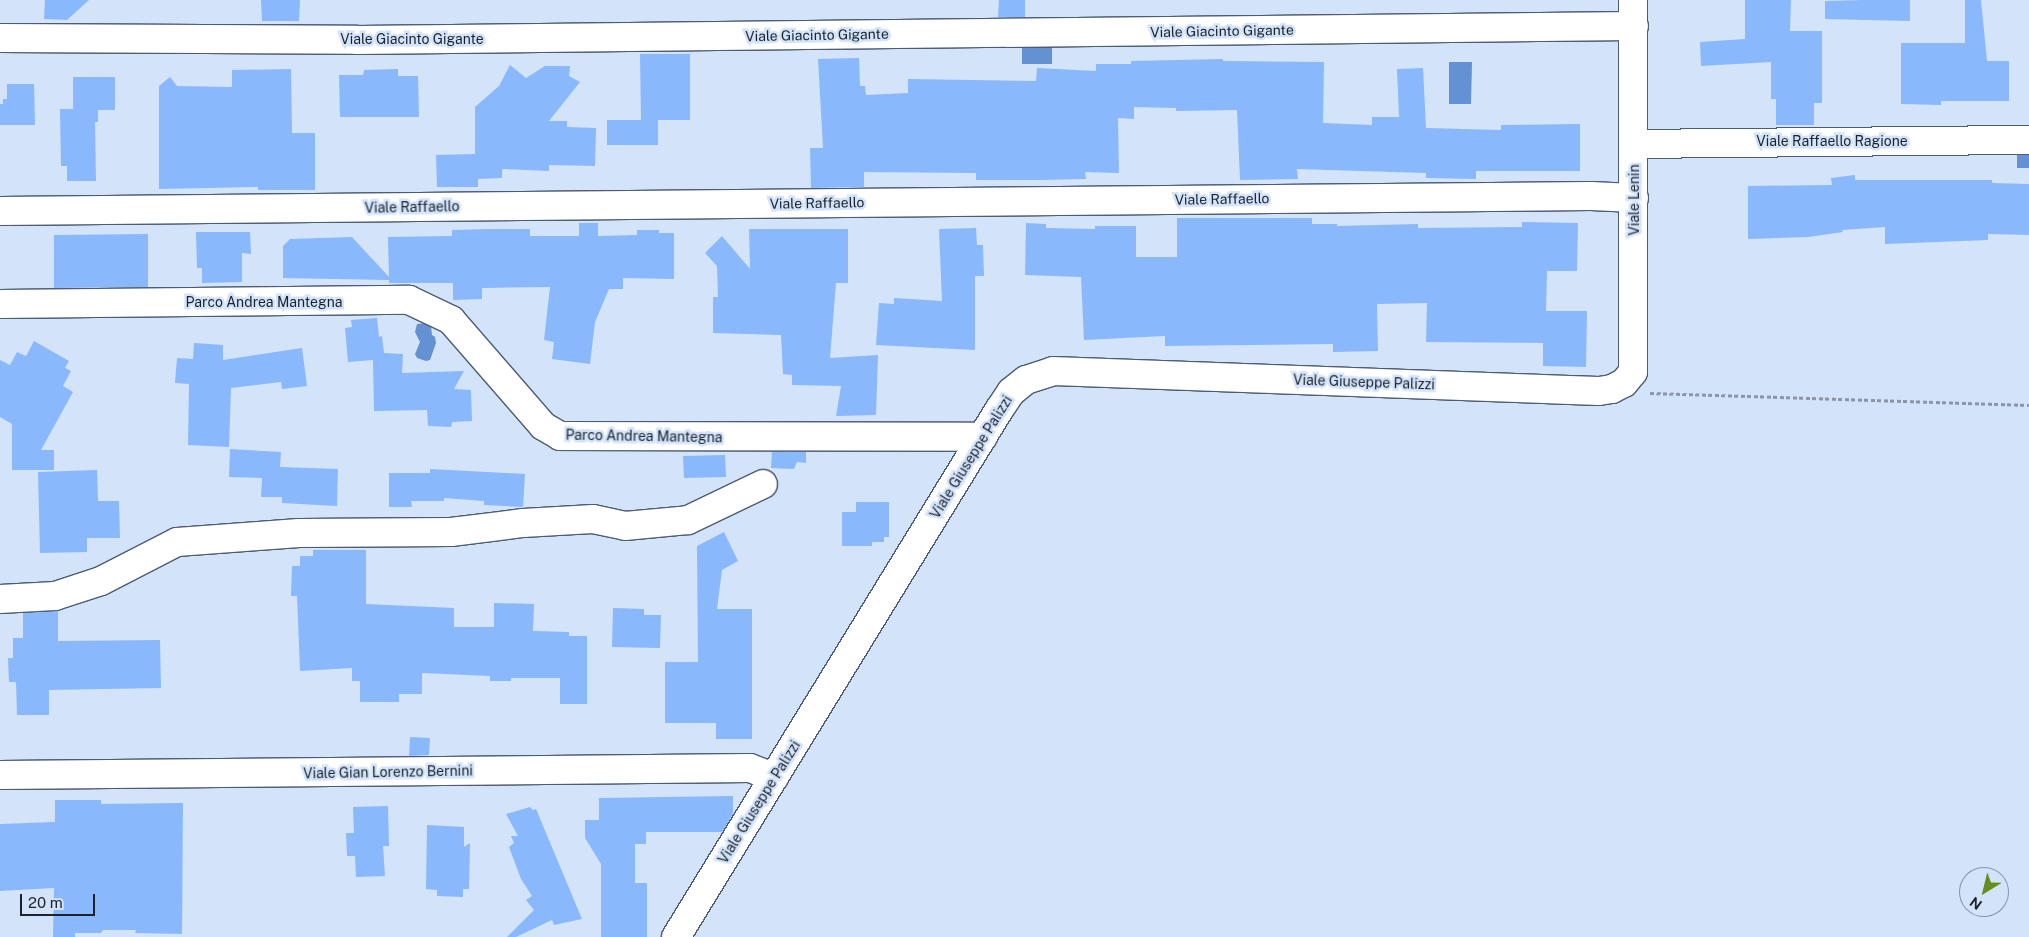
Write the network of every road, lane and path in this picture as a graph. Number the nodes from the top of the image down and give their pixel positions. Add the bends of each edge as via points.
1 (1633, 13) edge
2 (0, 38) edge
3 (2029, 140) edge
4 (1634, 144) junction
5 (1634, 198) junction
6 (0, 211) edge
7 (0, 304) edge
8 (1612, 389) junction
9 (2029, 405) edge
10 (983, 437) junction
11 (763, 484) dead end
12 (0, 599) edge
13 (0, 775) edge
14 (774, 777) junction
15 (676, 937) edge

1 - 2 street, Viale Giacinto Gigante via 358,40
1 - 4 street, Viale Lenin
3 - 4 street, Viale Raffaello Ragione
4 - 5 street, Viale Lenin
5 - 6 street, Viale Raffaello
5 - 8 street, Viale Lenin via 1633,372 1624,383
7 - 10 street, Parco Andrea Mantegna via 409,300 450,320 543,426 560,436
8 - 9 path via 1622,393
8 - 10 street, Viale Giuseppe Palizzi via 1053,371 1026,380 1011,392
10 - 14 street, Viale Giuseppe Palizzi
11 - 12 street via 688,520 625,526 593,519 451,532 299,533 177,542 101,581 55,596
13 - 14 street, Viale Gian Lorenzo Bernini via 750,768
14 - 15 street, Viale Giuseppe Palizzi

